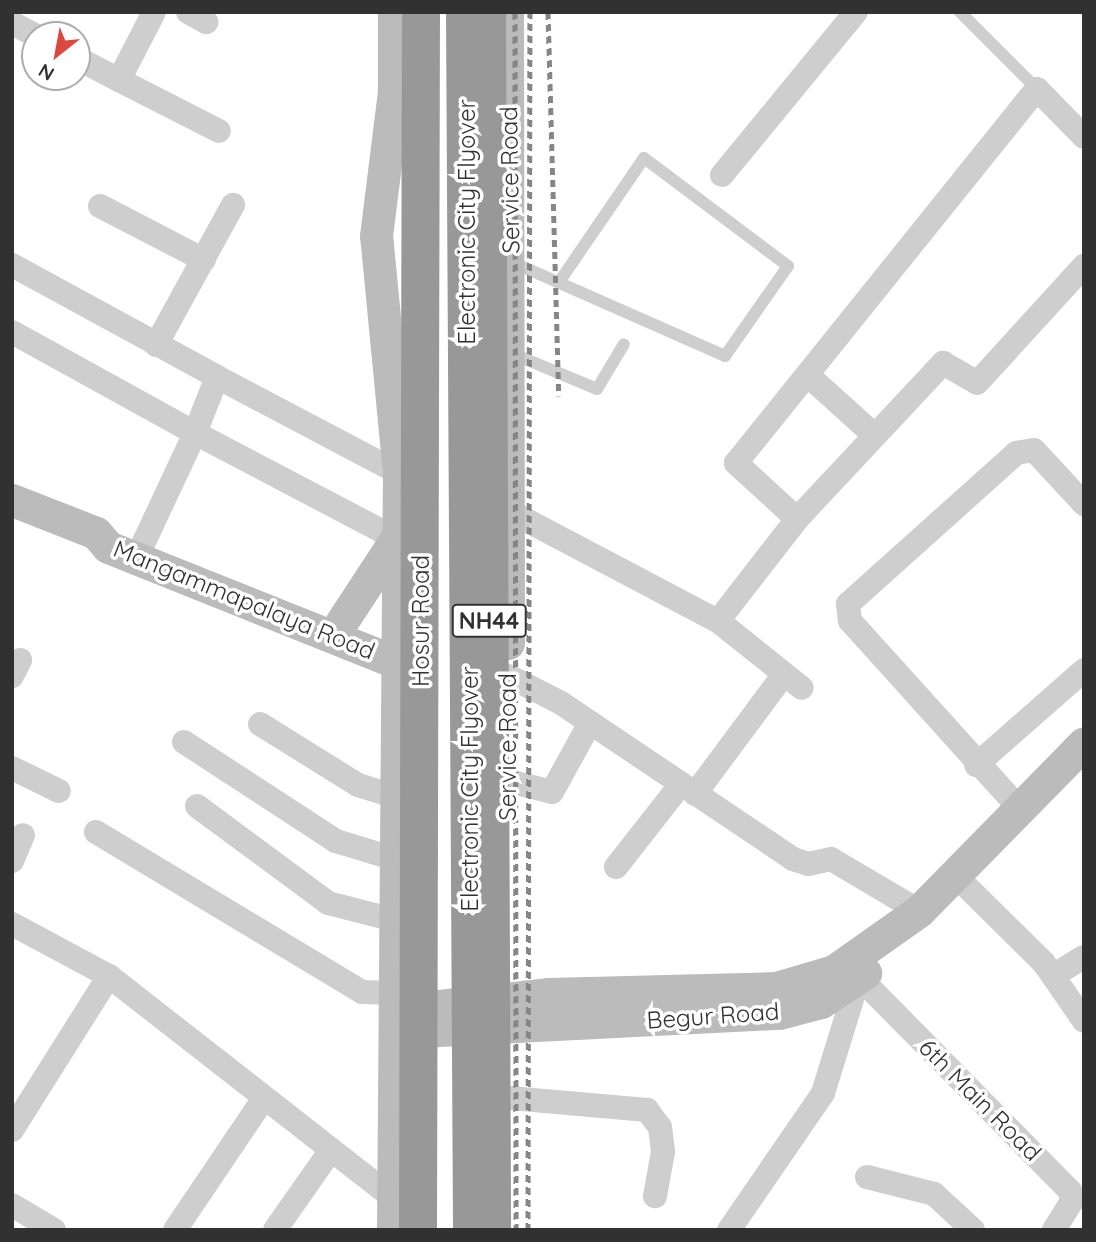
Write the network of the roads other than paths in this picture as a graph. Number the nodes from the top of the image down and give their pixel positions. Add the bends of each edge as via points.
1 (154, 12) edge
2 (421, 12) edge
3 (443, 12) edge
4 (465, 12) edge
5 (487, 12) edge
6 (507, 12) edge
7 (856, 12) edge
8 (960, 12) edge
9 (403, 36) edge
10 (91, 65) edge
11 (119, 80) junction
12 (1037, 89) junction
13 (219, 131) dead end
14 (1084, 137) edge
15 (422, 144) junction
16 (722, 175) dead end
17 (405, 190) dead end
18 (100, 205) dead end
19 (233, 205) dead end
20 (204, 260) junction
21 (512, 262) junction
22 (12, 265) edge
23 (1084, 266) edge
24 (404, 276) dead end
25 (559, 282) junction
26 (12, 332) edge
27 (624, 344) dead end
28 (156, 345) junction
29 (511, 353) junction
30 (217, 377) junction
31 (811, 378) junction
32 (422, 379) junction
33 (195, 433) junction
34 (874, 435) junction
35 (399, 473) junction
36 (12, 500) edge
37 (1084, 504) edge
38 (509, 511) junction
39 (797, 519) junction
40 (96, 533) junction
41 (398, 533) junction
42 (144, 542) junction
43 (718, 621) junction
44 (341, 623) junction
45 (396, 652) junction
46 (1084, 670) edge
47 (508, 676) junction
48 (590, 723) junction
49 (260, 724) dead end
50 (184, 742) dead end
51 (1084, 743) edge
52 (976, 765) junction
53 (12, 768) edge
54 (1084, 769) edge
55 (508, 781) junction
56 (688, 789) junction
57 (59, 792) dead end
58 (395, 796) junction
59 (197, 806) dead end
60 (1020, 809) junction
61 (96, 832) dead end
62 (23, 835) dead end
63 (395, 859) junction
64 (12, 861) edge
65 (616, 867) dead end
66 (967, 887) junction
67 (919, 911) junction
68 (394, 920) junction
69 (12, 924) edge
70 (1084, 957) edge
71 (109, 976) junction
72 (1053, 976) junction
73 (859, 977) junction
74 (411, 1010) junction
75 (500, 1013) junction
76 (1084, 1021) edge
77 (264, 1098) junction
78 (510, 1098) junction
79 (12, 1130) edge
80 (331, 1150) junction
81 (867, 1177) dead end
82 (654, 1196) dead end
83 (12, 1205) edge
84 (393, 1214) edge
85 (54, 1230) edge
86 (175, 1230) edge
87 (275, 1230) edge
88 (418, 1230) edge
89 (447, 1230) edge
90 (472, 1230) edge
91 (492, 1230) edge
92 (511, 1230) edge
93 (729, 1230) edge
94 (973, 1230) edge
95 (1054, 1230) edge

1 - 11 street
2 - 9 highway, Hosur Road / NH44
3 - 89 highway, Electronic City Flyover
4 - 90 highway, Electronic City Flyover, bridge
5 - 75 highway, NH44
6 - 21 street, Service Road
7 - 16 street
8 - 12 lane
9 - 15 highway, Hosur Road / NH44
9 - 35 street via 376,236
10 - 11 street
11 - 13 street
12 - 14 street
12 - 31 street
15 - 17 lane
15 - 32 highway, Hosur Road / NH44
18 - 20 street
19 - 20 street
20 - 28 street
21 - 25 lane
21 - 29 street, Service Road
22 - 28 street
23 - 34 street via 977,383 943,363
24 - 32 lane
25 - 25 lane via 724,356 788,266 644,158
26 - 33 street
27 - 29 lane via 597,389
28 - 30 street
29 - 38 street, Service Road
30 - 33 street
30 - 35 street
31 - 34 street
31 - 39 street via 736,463
32 - 74 highway, Hosur Road / NH44
33 - 41 street via 380,530
33 - 42 street
34 - 39 street
35 - 41 street
36 - 40 street, Mangammapalaya Road
37 - 52 street via 1034,450 1016,453 848,604 850,621
38 - 43 street
38 - 47 street, Service Road
39 - 43 street
40 - 42 street, Mangammapalaya Road via 112,530
40 - 45 street, Mangammapalaya Road via 108,547
41 - 44 street
41 - 45 street
42 - 44 street, Mangammapalaya Road
43 - 56 street via 793,681
44 - 45 street, Mangammapalaya Road
45 - 58 street
46 - 52 street
47 - 48 street
47 - 55 street, Service Road
48 - 55 street via 552,792
48 - 56 street
49 - 58 street via 358,785
50 - 63 street via 336,841
51 - 60 street, Begur Road
52 - 60 street
53 - 57 street
54 - 66 street, Begur Road
55 - 75 street, Service Road
56 - 65 street
56 - 67 street via 793,859 808,864 831,859
58 - 63 street
59 - 68 street via 328,903
60 - 67 street, Begur Road
61 - 74 street via 362,992
62 - 64 street
63 - 68 street
66 - 72 street
66 - 73 street, Begur Road via 914,939
67 - 75 street, Begur Road via 834,971 776,988
68 - 74 street
69 - 71 street
70 - 72 street
71 - 77 street
71 - 79 street
72 - 76 street
73 - 75 street, Begur Road via 821,1002 779,1013
73 - 93 street via 823,1093
73 - 95 street, 6th Main Road via 1070,1191 1072,1201
74 - 75 street
74 - 84 street
74 - 88 highway, Hosur Road / NH44
75 - 78 street, Service Road
75 - 91 highway, NH44
77 - 80 street
77 - 86 street
78 - 82 street via 646,1110 660,1127 663,1152
78 - 92 street, Service Road
80 - 84 street
80 - 87 street
81 - 94 street via 934,1194
83 - 85 street

